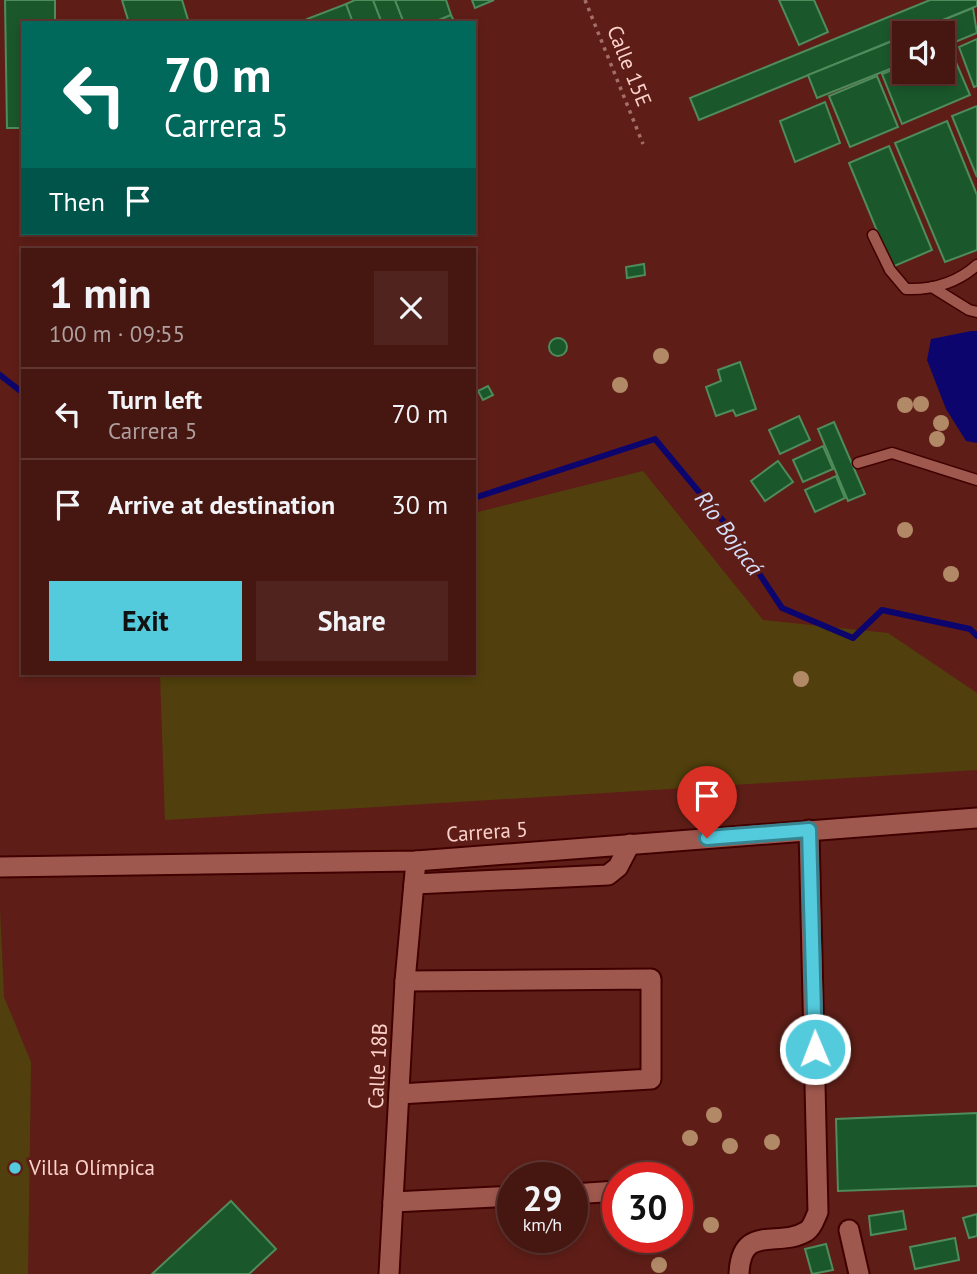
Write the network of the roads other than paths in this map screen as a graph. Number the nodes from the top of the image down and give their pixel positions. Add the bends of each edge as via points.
1 (873, 235) dead end
2 (977, 265) edge
3 (932, 287) junction
4 (977, 312) edge
5 (858, 463) dead end
6 (977, 480) edge
7 (977, 818) edge
8 (809, 830) junction
9 (630, 844) junction
10 (416, 860) junction
11 (0, 867) edge
12 (414, 884) junction
13 (405, 981) junction
14 (399, 1094) junction
15 (497, 1197) edge
16 (393, 1202) junction
17 (849, 1230) dead end
18 (389, 1274) edge
19 (739, 1274) edge
20 (859, 1274) edge

1 - 3 lane via 890,270 906,289
2 - 3 lane
3 - 4 lane
5 - 6 lane via 892,453
7 - 8 street, Carrera 5
8 - 9 street, Carrera 5
8 - 19 street via 818,1212 810,1229 802,1233 755,1241 740,1258
9 - 10 street, Carrera 5
9 - 12 street via 618,867 608,875
10 - 11 street, Carrera 5
10 - 12 street, Calle 18B
12 - 13 street, Calle 18B
13 - 14 street, Calle 18B
13 - 14 street via 651,979 651,1079
14 - 16 street, Calle 18B
15 - 16 street
16 - 18 street, Calle 18B
17 - 20 street

